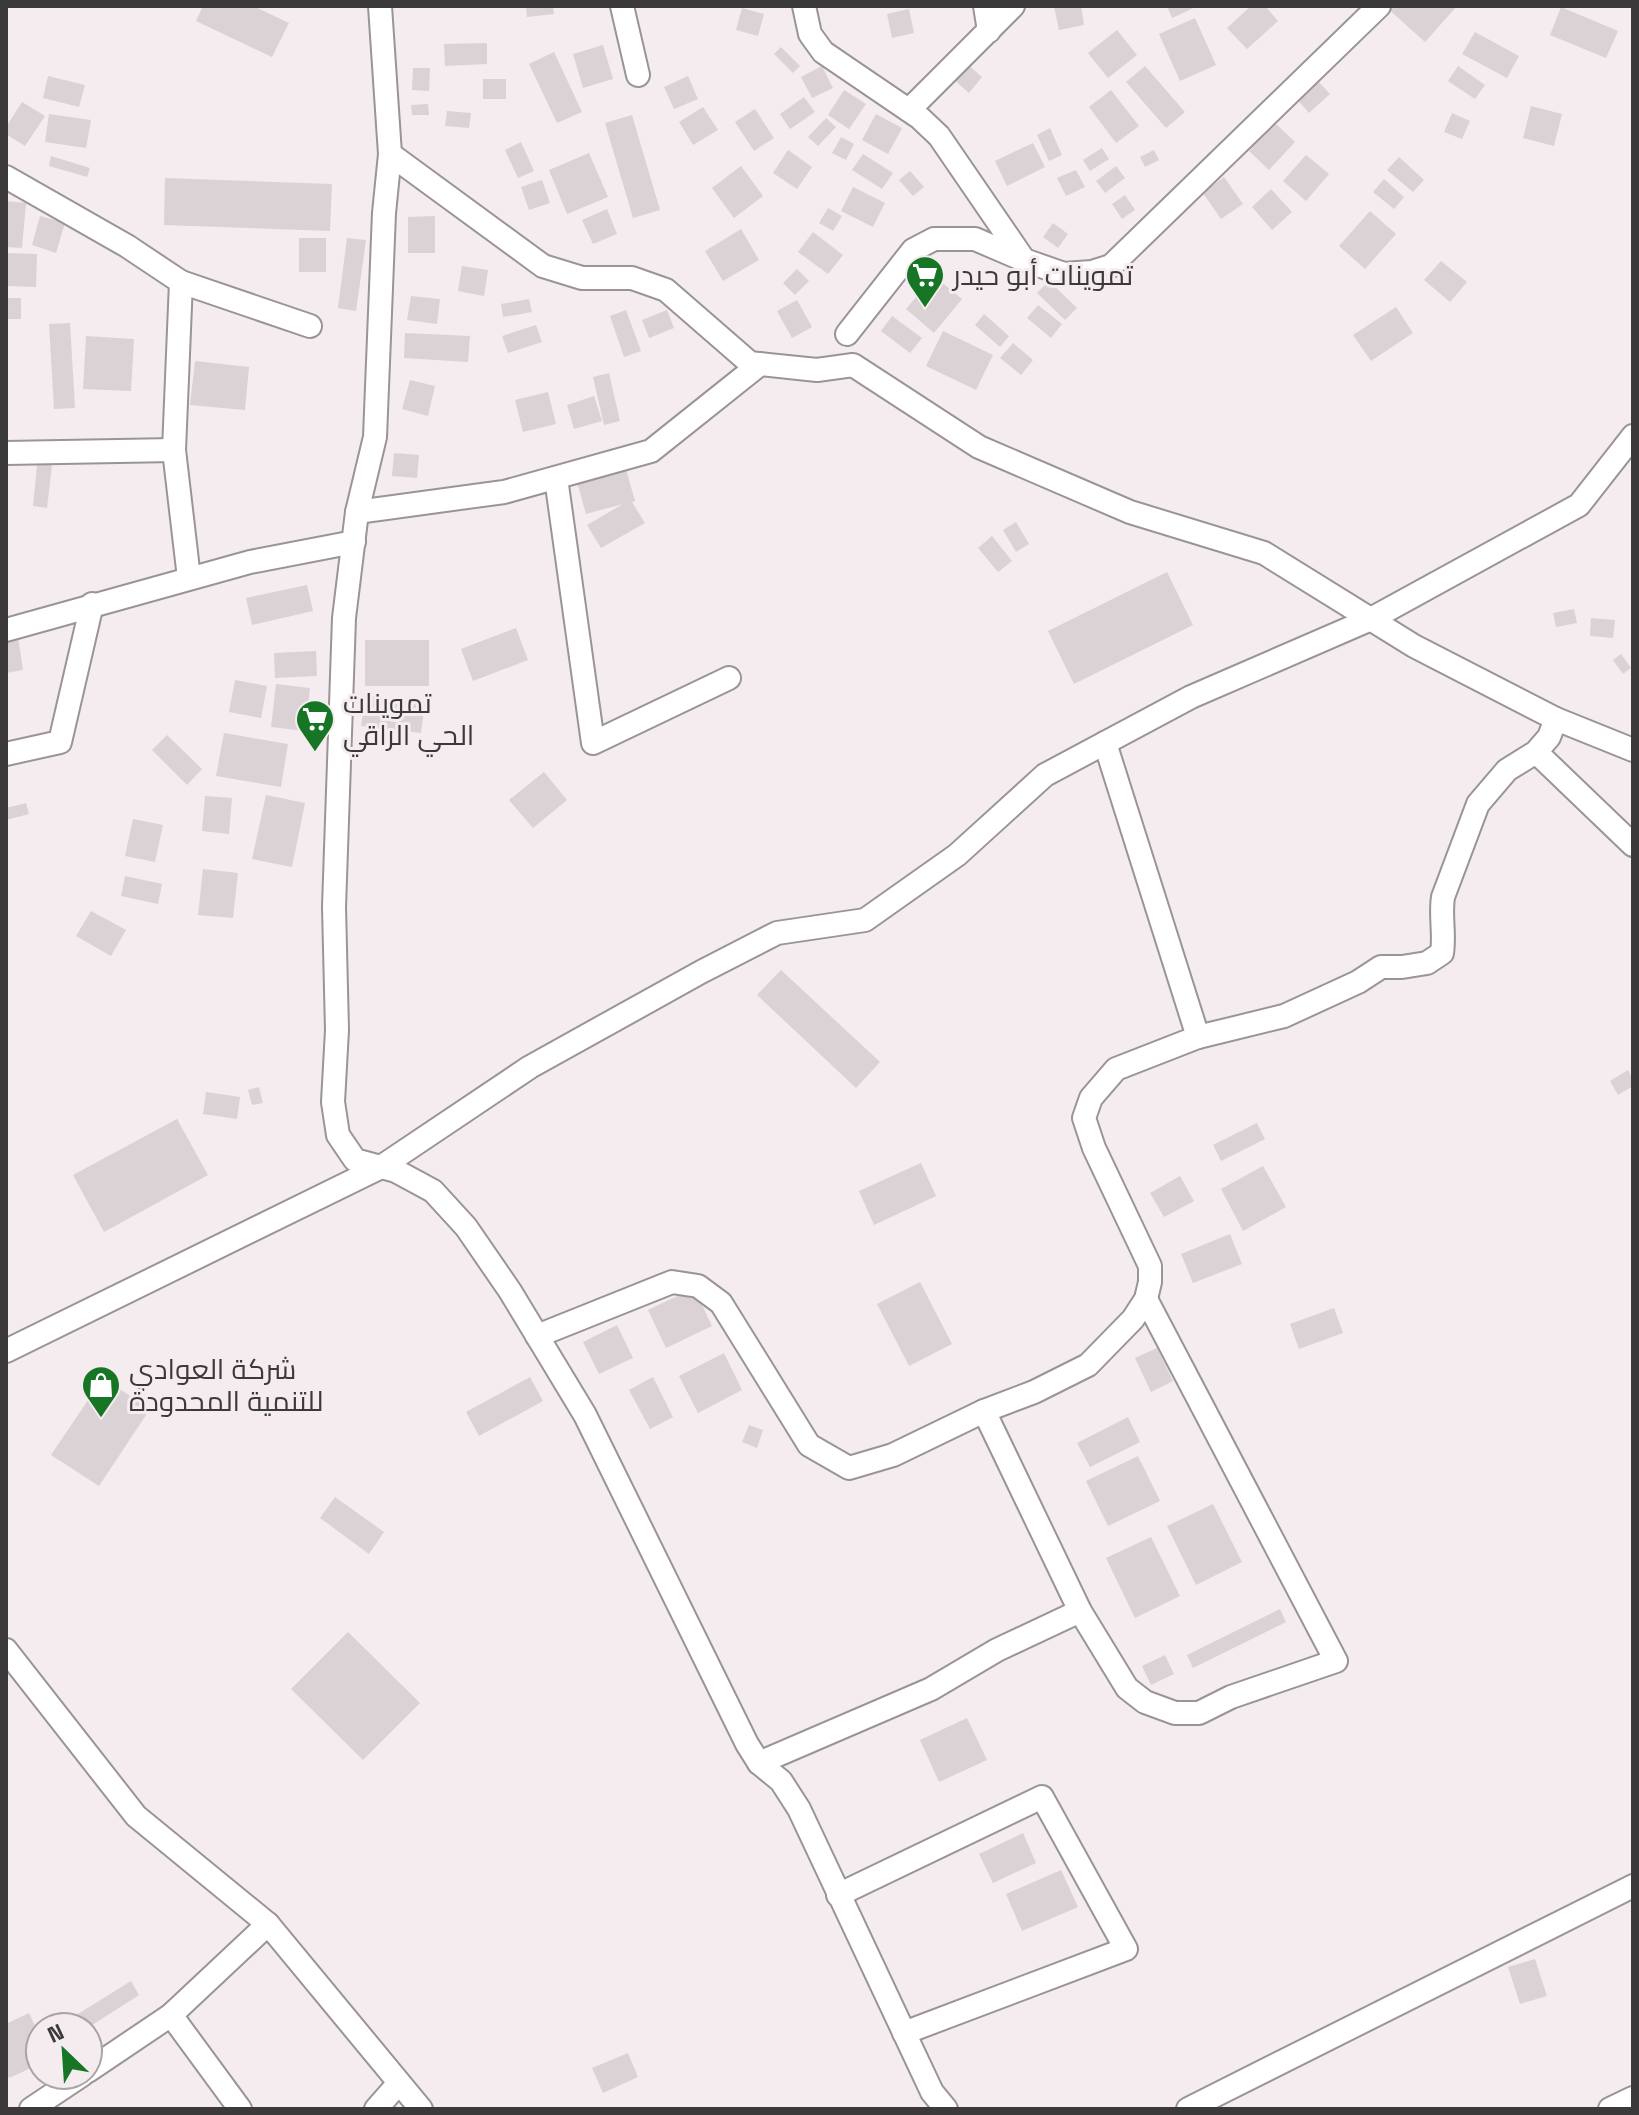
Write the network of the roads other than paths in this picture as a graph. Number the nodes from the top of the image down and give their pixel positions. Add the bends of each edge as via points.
1 (380, 6) edge
2 (622, 6) edge
3 (804, 6) edge
4 (985, 6) edge
5 (1013, 6) edge
6 (1379, 6) edge
7 (989, 31) junction
8 (638, 75) dead end
9 (909, 110) junction
10 (390, 154) junction
11 (6, 177) edge
12 (1024, 260) junction
13 (181, 282) junction
14 (310, 326) dead end
15 (847, 334) dead end
16 (760, 364) junction
17 (1633, 436) edge
18 (174, 450) junction
19 (6, 453) edge
20 (556, 478) junction
21 (357, 512) junction
22 (354, 542) junction
23 (189, 578) junction
24 (92, 604) junction
25 (1371, 619) junction
26 (6, 630) edge
27 (729, 678) dead end
28 (1556, 719) junction
29 (1105, 743) junction
30 (1633, 750) edge
31 (1536, 752) junction
32 (6, 754) edge
33 (1633, 845) edge
34 (1198, 1037) junction
35 (381, 1167) junction
36 (1146, 1299) junction
37 (537, 1336) junction
38 (6, 1351) edge
39 (984, 1411) junction
40 (1080, 1611) junction
41 (6, 1650) edge
42 (759, 1763) junction
43 (1633, 1886) edge
44 (838, 1895) junction
45 (268, 1924) junction
46 (171, 2015) junction
47 (904, 2033) junction
48 (104, 2060) edge
49 (398, 2084) junction
50 (58, 2091) edge
51 (1633, 2098) edge
52 (31, 2109) edge
53 (240, 2109) edge
54 (376, 2109) edge
55 (421, 2109) edge
56 (946, 2109) edge
57 (1188, 2109) edge
58 (1610, 2109) edge

1 - 10 street
2 - 8 street
3 - 9 street via 810,34 823,52
4 - 7 street
5 - 7 street
6 - 12 street via 1111,266 1064,274
7 - 9 street
9 - 12 street via 939,136
10 - 16 street via 543,266 582,278 632,278 666,290 750,363
10 - 21 street via 375,437
11 - 13 street
12 - 15 street via 975,239 934,239 913,250
13 - 14 street
13 - 18 street
16 - 20 street via 651,451
16 - 25 street via 817,370 853,365 979,447 1130,512 1264,553
17 - 25 street via 1579,505
18 - 19 street
18 - 23 street
20 - 21 street via 504,492
20 - 27 street via 593,743
21 - 22 street
22 - 23 street
22 - 35 street via 344,618 333,1102 338,1135 355,1160
23 - 24 street
24 - 26 street
24 - 32 street via 60,742
25 - 28 street
25 - 29 street via 1191,697
28 - 30 street
28 - 31 street
29 - 34 street
29 - 35 street via 1045,775 957,855 865,920 765,939 530,1067
31 - 33 street
31 - 34 street via 1507,770 1478,804 1443,897 1442,953 1427,963 1381,967 1284,1016
34 - 36 street via 1116,1069 1091,1098 1084,1118 1150,1266
35 - 37 street via 433,1191 466,1227
35 - 38 street
36 - 39 street via 1088,1365
36 - 40 street via 1336,1661 1199,1713 1175,1713 1145,1702 1127,1688
37 - 39 street via 672,1282 698,1286 721,1303 809,1445 849,1468 893,1455
37 - 42 street via 585,1415
39 - 40 street
40 - 42 street via 931,1689
41 - 45 street via 136,1816
42 - 44 street via 781,1781 799,1809
43 - 57 street
44 - 47 street
44 - 47 street via 1042,1797 1126,1949
45 - 46 street
45 - 49 street
46 - 48 street
46 - 53 street
47 - 56 street via 932,2092
49 - 54 street
49 - 55 street
50 - 52 street
51 - 58 street

